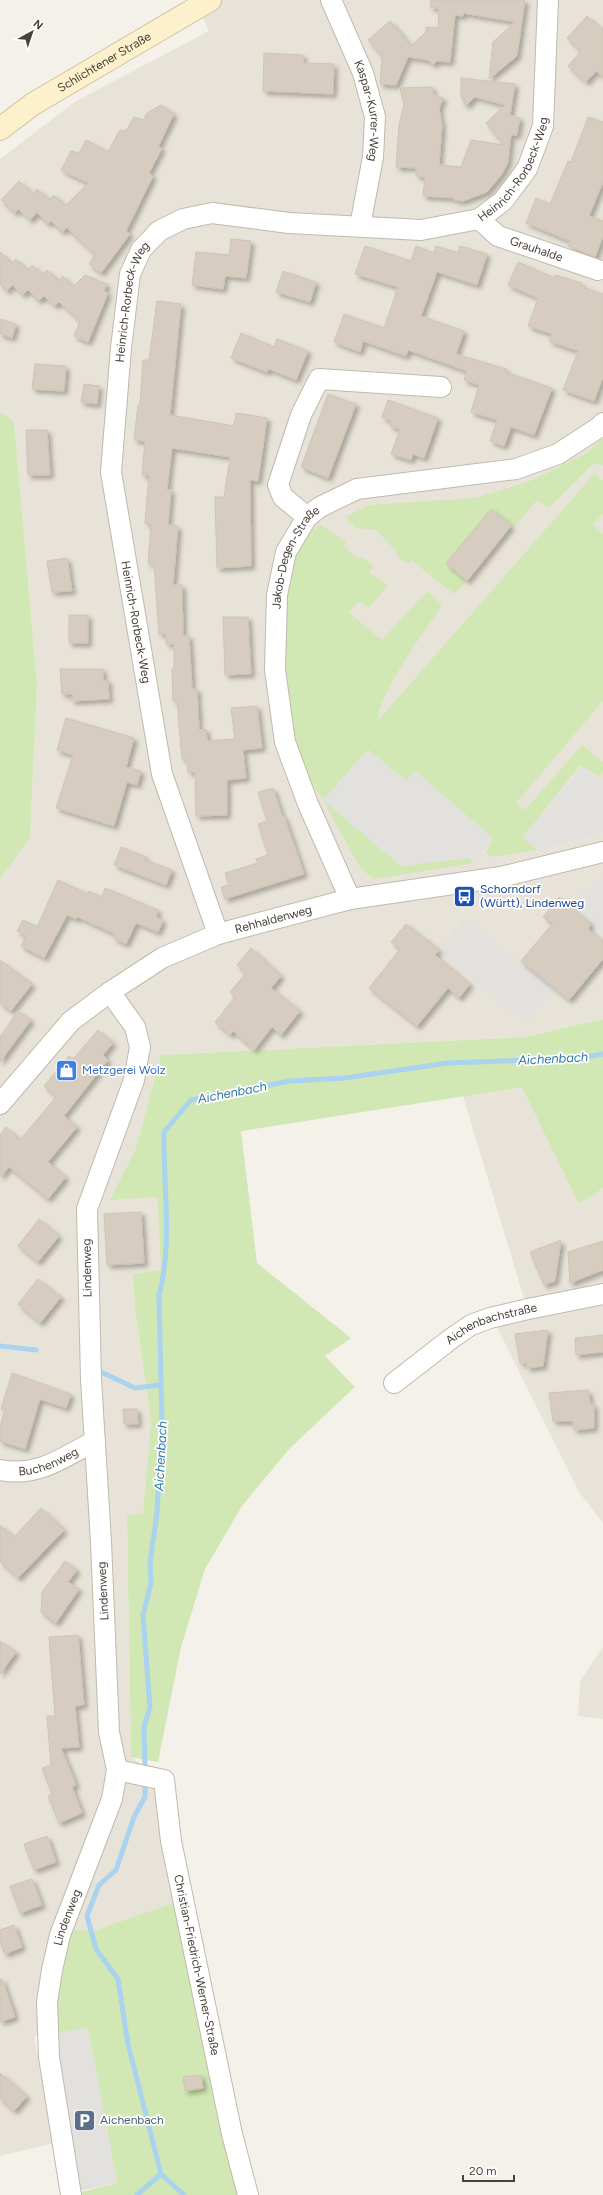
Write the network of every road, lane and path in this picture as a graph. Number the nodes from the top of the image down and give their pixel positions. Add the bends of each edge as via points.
1 (210, 0) edge
2 (331, 0) edge
3 (548, 0) edge
4 (0, 128) edge
5 (479, 220) junction
6 (360, 226) junction
7 (598, 270) dead end
8 (441, 387) dead end
9 (603, 423) edge
10 (307, 517) junction
11 (603, 852) edge
12 (350, 899) junction
13 (218, 934) junction
14 (110, 992) junction
15 (0, 1104) edge
16 (603, 1294) edge
17 (394, 1383) dead end
18 (95, 1441) junction
19 (0, 1470) edge
20 (117, 1770) junction
21 (71, 2195) edge
22 (248, 2195) edge

1 - 4 main road, Schlichtener Straße via 33,104
2 - 6 street, Kaspar-Kurrer-Weg via 363,73 375,117 372,157
3 - 5 street, Heinrich-Rorbeck-Weg via 543,126 527,169 503,201
5 - 6 street, Heinrich-Rorbeck-Weg via 421,230
5 - 7 street, Grauhalde via 498,236
6 - 13 street, Heinrich-Rorbeck-Weg via 289,223 212,213 183,219 159,231 141,250 130,274 111,472 162,774
8 - 10 street via 319,379 301,415 278,485 283,497
9 - 10 street, Jakob-Degen-Straße via 558,454 516,469 358,489 320,506
10 - 12 street, Jakob-Degen-Straße via 286,552 277,595 275,670 285,742 308,804
11 - 12 street, Rehhaldenweg via 501,877
12 - 13 street, Rehhaldenweg
13 - 14 street, Rehhaldenweg via 162,958
14 - 15 street, Rehhaldenweg via 71,1021
14 - 18 street, Lindenweg via 135,1027 140,1047 134,1080 87,1209 88,1316
16 - 17 street, Aichenbachstraße via 528,1309 470,1325
18 - 19 street, Buchenweg via 40,1470 18,1473
18 - 20 street, Lindenweg via 109,1732
20 - 21 street, Lindenweg via 110,1806 60,1935 47,2002 49,2057
20 - 22 street, Christian-Friedrich-Werner-Straße via 164,1780 170,1841 232,2134

